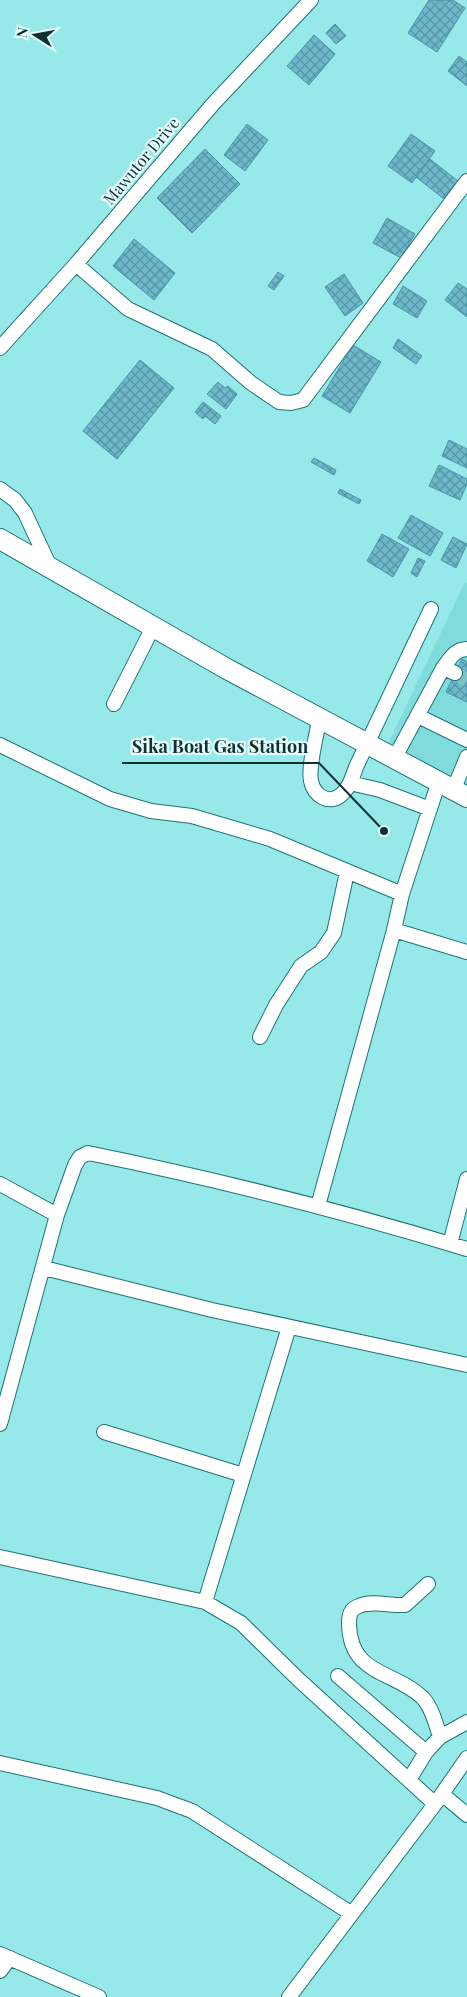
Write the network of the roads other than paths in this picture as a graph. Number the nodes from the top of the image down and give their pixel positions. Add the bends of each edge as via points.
1 (311, 0) edge
2 (467, 181) edge
3 (76, 264) junction
4 (0, 348) edge
5 (0, 489) edge
6 (0, 539) edge
7 (50, 568) junction
8 (431, 609) dead end
9 (152, 627) junction
10 (467, 649) edge
11 (114, 704) dead end
12 (418, 716) junction
13 (319, 719) junction
14 (467, 740) edge
15 (366, 744) junction
16 (0, 745) edge
17 (467, 757) edge
18 (394, 759) junction
19 (350, 784) junction
20 (453, 790) edge
21 (430, 809) junction
22 (347, 872) junction
23 (402, 894) junction
24 (394, 930) junction
25 (467, 952) edge
26 (260, 1037) dead end
27 (467, 1179) edge
28 (0, 1184) edge
29 (318, 1206) junction
30 (57, 1215) junction
31 (450, 1244) junction
32 (467, 1249) edge
33 (44, 1268) junction
34 (289, 1327) junction
35 (467, 1365) edge
36 (0, 1424) edge
37 (104, 1432) dead end
38 (243, 1475) junction
39 (0, 1557) edge
40 (428, 1584) dead end
41 (205, 1602) junction
42 (338, 1676) dead end
43 (467, 1722) edge
44 (440, 1736) junction
45 (426, 1752) junction
46 (467, 1758) edge
47 (0, 1763) edge
48 (408, 1780) junction
49 (439, 1799) junction
50 (467, 1815) edge
51 (352, 1914) junction
52 (5, 1956) edge
53 (0, 1972) edge
54 (99, 1997) edge
55 (289, 1997) edge

1 - 3 street, Mawutor Drive via 213,104
2 - 3 street via 302,400 291,403 279,402 251,383 212,349 128,309
3 - 4 street, Mawutor Drive
5 - 7 street via 25,513
6 - 7 highway
7 - 9 highway
8 - 15 street
9 - 11 street
9 - 13 highway
10 - 12 street via 453,654 449,671
12 - 14 street
12 - 18 street
13 - 15 highway
13 - 19 street via 311,780 316,792 322,798 332,800
15 - 18 highway
15 - 19 street
16 - 22 street via 110,799 151,812 192,816 270,839
17 - 20 street
18 - 20 highway
19 - 21 street via 380,790
20 - 21 street
21 - 23 street
22 - 23 street
22 - 26 street via 334,933 321,952 301,966
23 - 24 street
24 - 25 street
24 - 29 street
27 - 31 street
28 - 30 street
29 - 30 street via 88,1152 75,1165
29 - 31 street
30 - 33 street
31 - 32 street
33 - 34 street
33 - 36 street
34 - 35 street
34 - 38 street
37 - 38 street
38 - 41 street
39 - 41 street
40 - 44 street via 405,1605 371,1604 353,1609 349,1616 349,1630 357,1656 424,1699
41 - 48 street via 241,1623
42 - 45 street
43 - 44 street
44 - 45 street
45 - 48 street
46 - 49 street
47 - 51 street via 157,1798 192,1811
48 - 49 street
49 - 50 street
49 - 51 street
51 - 55 street
52 - 53 street
52 - 54 street

